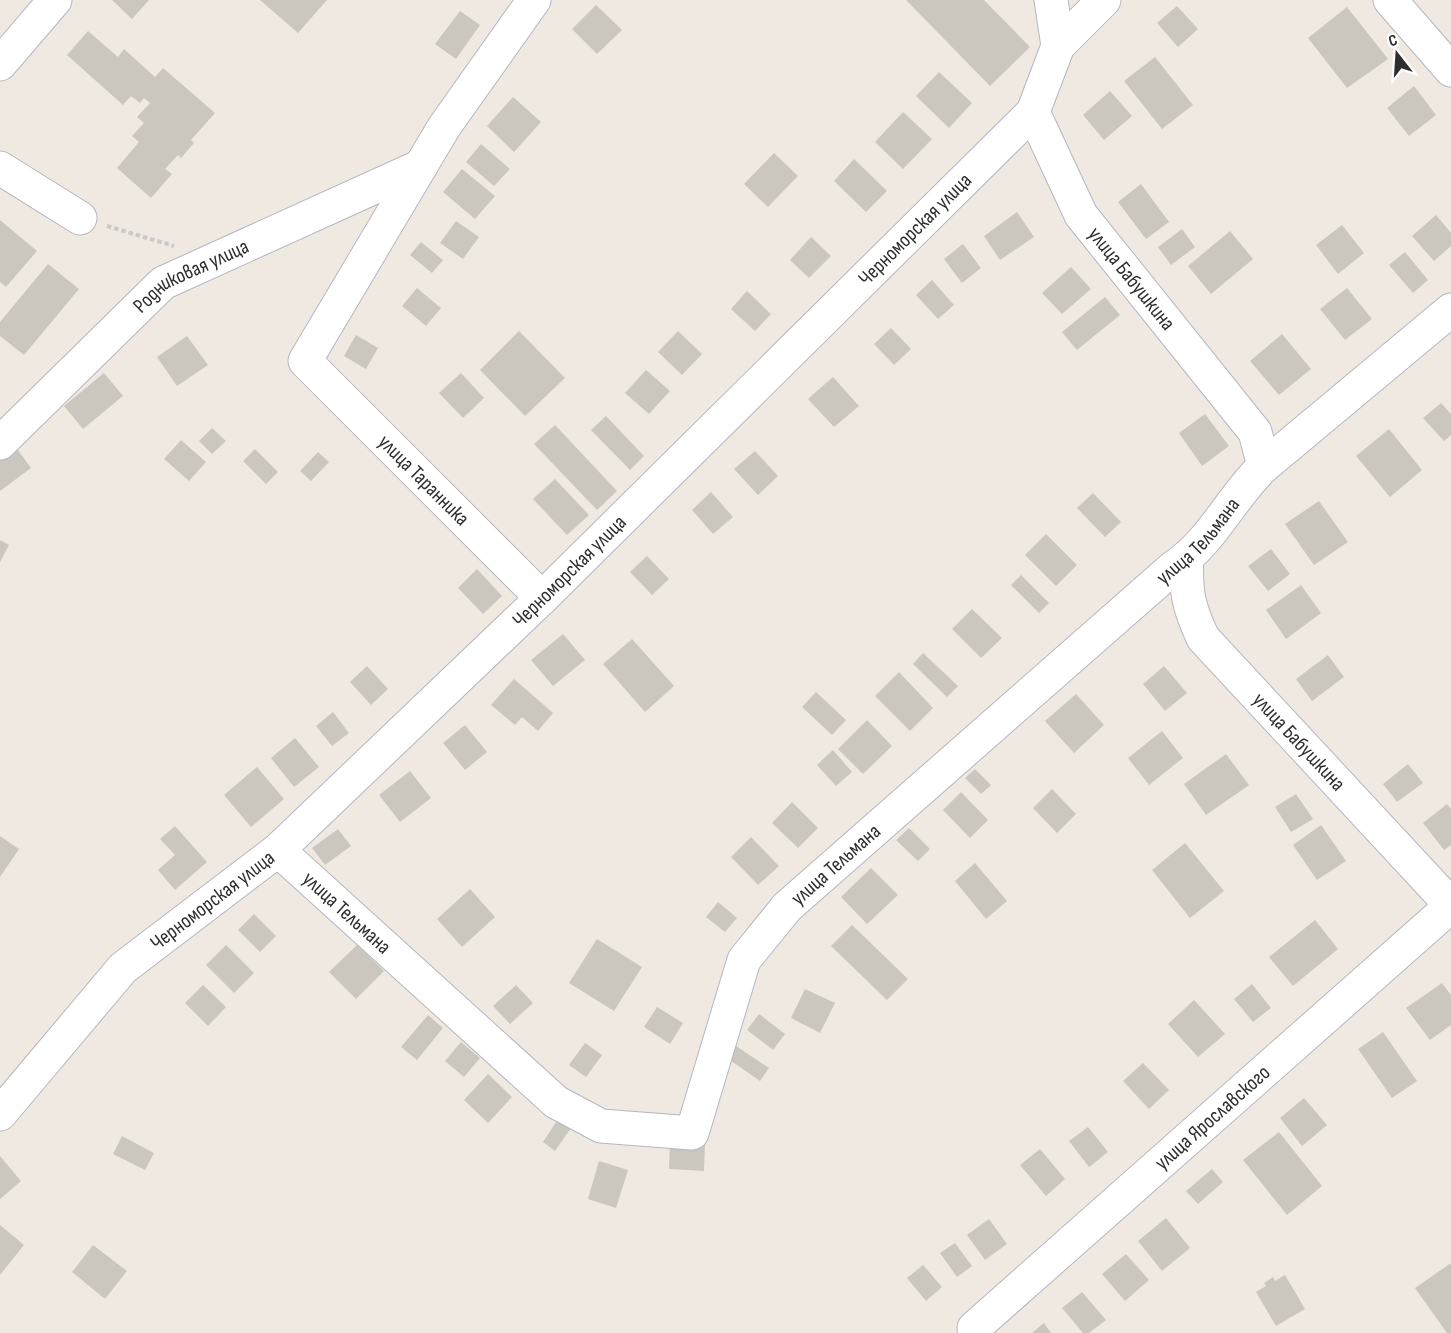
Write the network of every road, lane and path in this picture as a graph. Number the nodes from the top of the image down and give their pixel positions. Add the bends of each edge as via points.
1 (55, 0) edge
2 (534, 0) edge
3 (1051, 0) edge
4 (1104, 0) edge
5 (1390, 0) edge
6 (1058, 46) junction
7 (0, 64) edge
8 (1451, 70) edge
9 (1033, 112) junction
10 (421, 166) junction
11 (0, 168) edge
12 (80, 218) joint
13 (217, 258) junction
14 (1451, 310) edge
15 (0, 443) edge
16 (1264, 466) junction
17 (1187, 558) junction
18 (542, 598) junction
19 (278, 850) junction
20 (1451, 905) edge
21 (0, 1114) edge
22 (974, 1328) dead end

1 - 7 street
2 - 10 street
3 - 6 street
4 - 6 street, Черноморская улица
5 - 8 street
6 - 9 street, Черноморская улица
9 - 16 street, улица Бабушкина via 1081,215 1255,432
9 - 18 street, Черноморская улица
10 - 13 street, Родниковая улица
10 - 18 street, улица Таранника via 305,361
11 - 12 street
12 - 13 path
13 - 15 street, Родниковая улица via 164,283
14 - 16 street, улица Тельмана
16 - 17 street, улица Тельмана
17 - 19 street, улица Тельмана via 787,907 744,960 692,1133 601,1126 556,1102
17 - 20 street, улица Бабушкина via 1185,582 1203,638
18 - 19 street, Черноморская улица
19 - 21 street, Черноморская улица via 123,968
20 - 22 street, улица Ярославского

